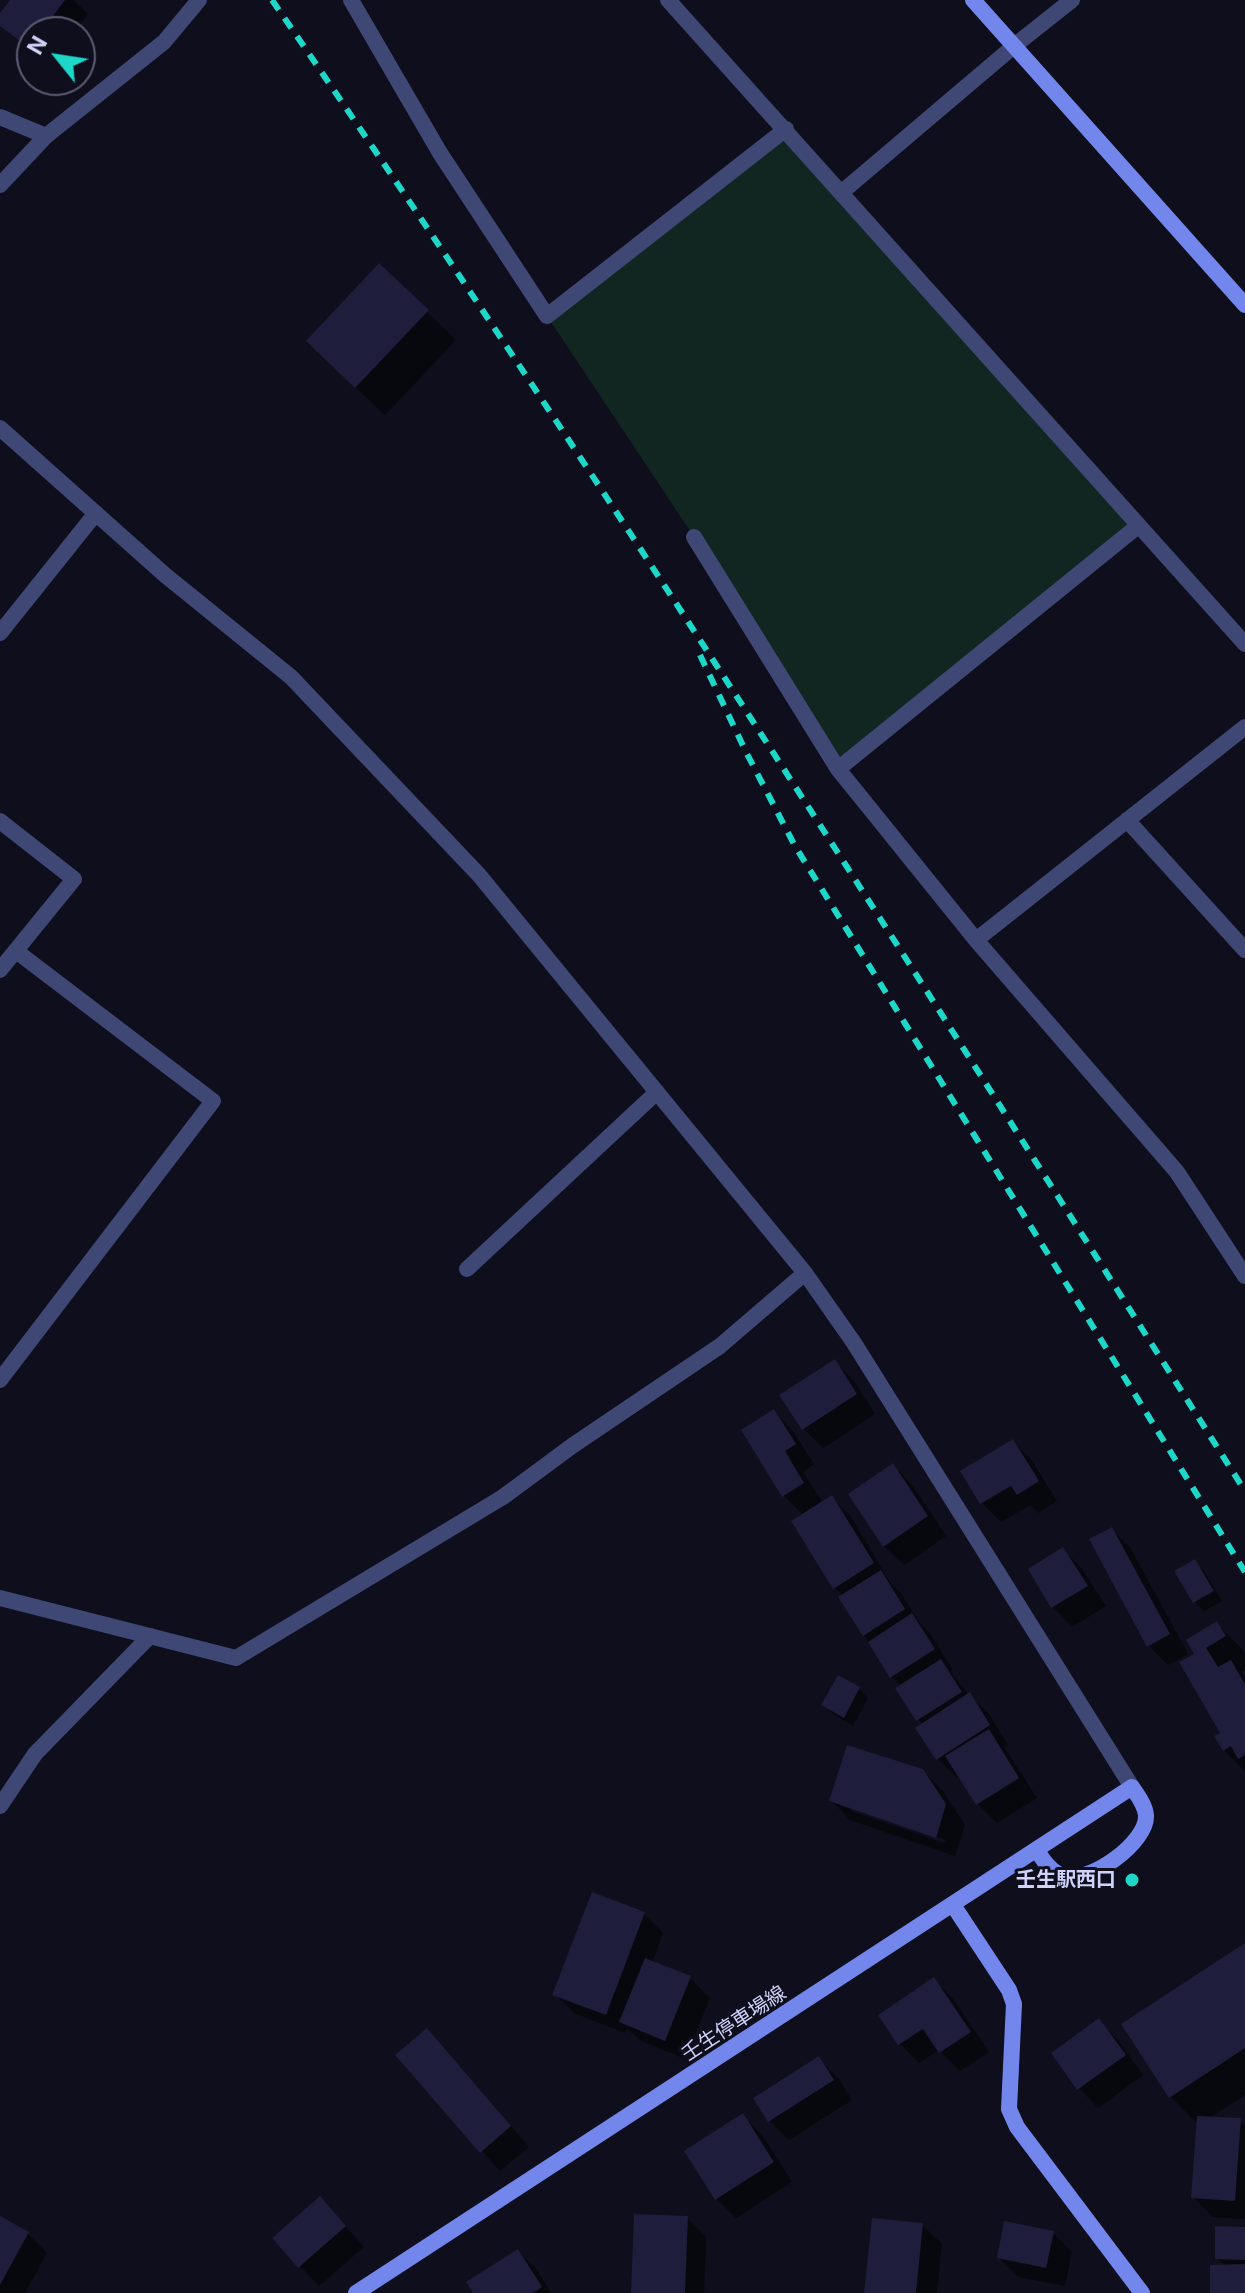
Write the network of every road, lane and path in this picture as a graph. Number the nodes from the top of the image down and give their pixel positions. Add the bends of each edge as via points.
1 (199, 0) edge
2 (351, 0) edge
3 (668, 0) edge
4 (973, 0) edge
5 (1072, 0) edge
6 (1014, 46) junction
7 (0, 117) edge
8 (786, 129) junction
9 (46, 136) junction
10 (0, 185) edge
11 (842, 192) junction
12 (1245, 305) edge
13 (0, 428) edge
14 (96, 513) junction
15 (1138, 526) junction
16 (694, 537) dead end
17 (0, 633) edge
18 (1245, 644) edge
19 (1245, 727) edge
20 (838, 769) junction
21 (1127, 820) junction
22 (0, 821) edge
23 (976, 940) junction
24 (1245, 950) edge
25 (16, 951) junction
26 (0, 970) edge
27 (657, 1092) junction
28 (467, 1269) dead end
29 (805, 1273) junction
30 (1245, 1276) edge
31 (0, 1380) edge
32 (0, 1598) edge
33 (150, 1636) junction
34 (1132, 1787) junction
35 (0, 1806) edge
36 (1037, 1851) junction
37 (953, 1905) junction
38 (356, 2293) edge
39 (1142, 2293) edge

1 - 9 street via 164,42
2 - 8 street via 440,153 547,316
3 - 8 street
4 - 6 street
5 - 6 street
6 - 11 street
6 - 12 street
7 - 9 street
8 - 11 street
9 - 10 street
11 - 15 street
13 - 14 street
14 - 17 street
14 - 27 street via 291,677 479,875
15 - 18 street
15 - 20 street
16 - 20 street
19 - 21 street
20 - 23 street
21 - 23 street
21 - 24 street
22 - 25 street via 74,879
23 - 30 street via 1177,1172
25 - 26 street
25 - 31 street via 213,1101
27 - 28 street
27 - 29 street
29 - 33 street via 720,1346 503,1497 236,1658
29 - 34 street
32 - 33 street
33 - 35 street via 35,1754
34 - 36 street, 壬生停車場線
34 - 36 street via 1146,1814 1145,1825 1126,1851 1077,1878 1055,1872
36 - 37 street, 壬生停車場線
37 - 38 street, 壬生停車場線
37 - 39 street via 1014,2004 1009,2109 1017,2127

